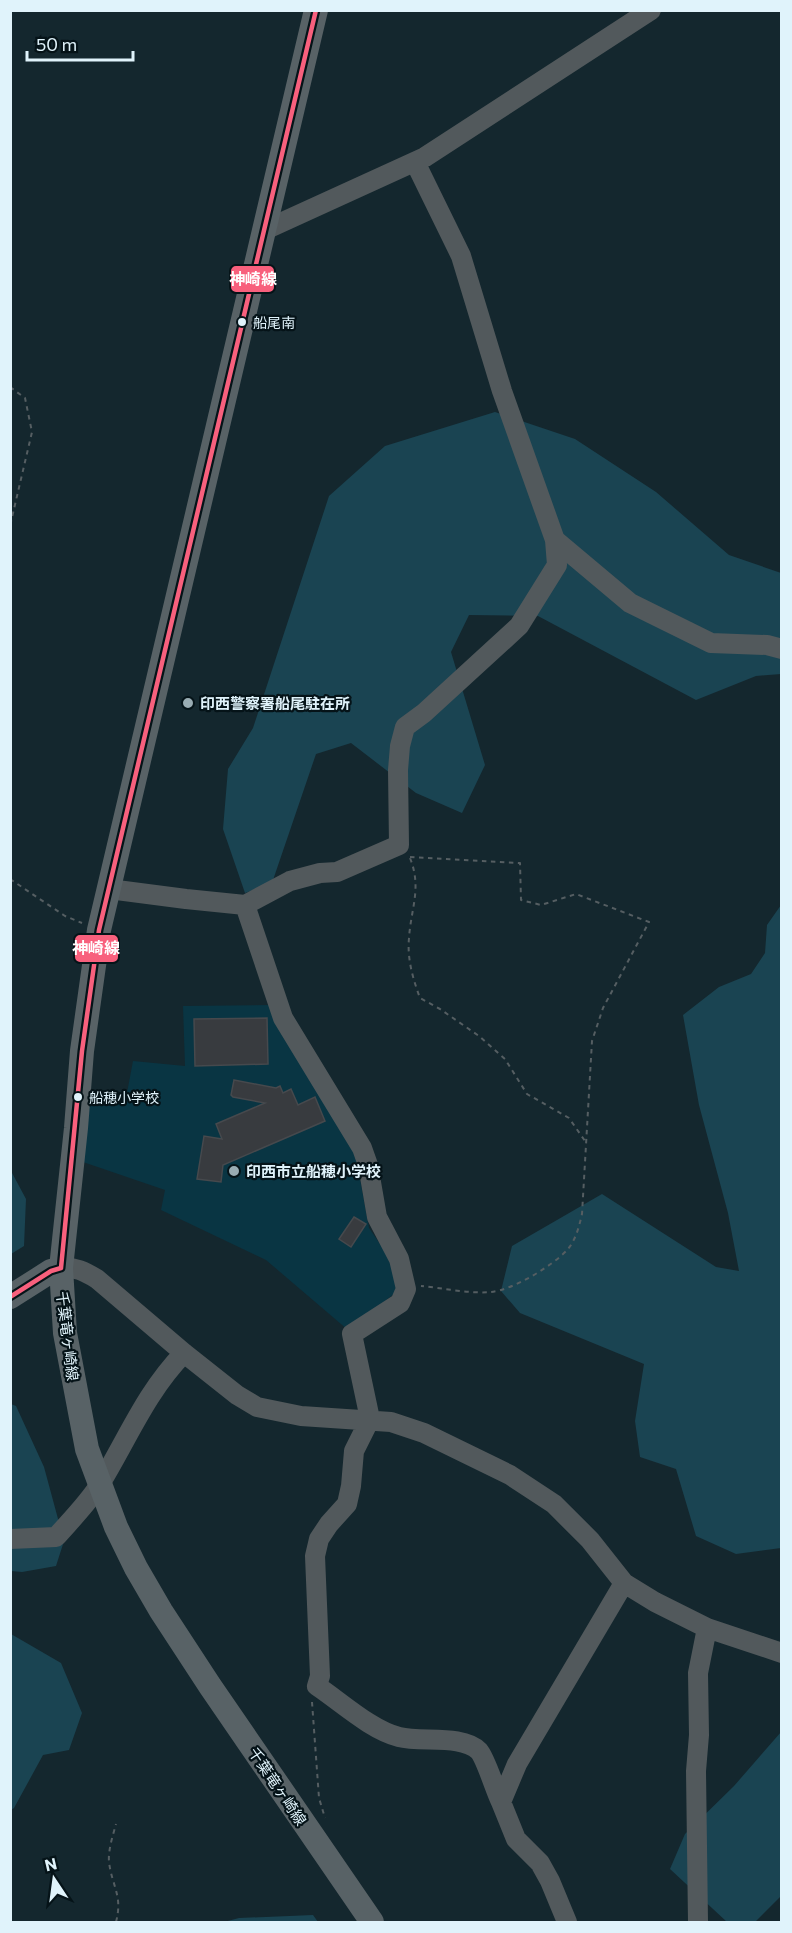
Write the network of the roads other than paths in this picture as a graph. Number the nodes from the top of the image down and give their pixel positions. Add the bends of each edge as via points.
1 (316, 10) edge
2 (651, 10) edge
3 (415, 162) junction
4 (266, 230) junction
5 (555, 540) junction
6 (782, 648) edge
7 (109, 889) junction
8 (245, 905) junction
9 (61, 1268) junction
10 (10, 1297) edge
11 (184, 1353) junction
12 (370, 1419) junction
13 (99, 1486) junction
14 (10, 1539) edge
15 (624, 1583) junction
16 (707, 1628) junction
17 (782, 1653) edge
18 (501, 1802) junction
19 (372, 1923) edge
20 (567, 1923) edge
21 (698, 1923) edge

1 - 4 main road, 千葉竜ヶ崎線
2 - 3 street
3 - 4 street
3 - 5 street via 461,256 520,446
4 - 7 main road, 千葉竜ヶ崎線
5 - 6 street via 630,603 711,643
5 - 8 street via 557,565 519,626 405,727 398,770 404,851 337,872 290,881
7 - 8 street
7 - 9 main road, 千葉竜ヶ崎線 via 99,930 82,1051
8 - 12 street via 282,1018 362,1148 377,1217 399,1259 406,1284 400,1303 352,1334
9 - 10 main road
9 - 11 street via 81,1269 97,1279
9 - 13 main road, 千葉竜ヶ崎線 via 72,1377
11 - 12 street via 257,1407 301,1416
11 - 13 street via 150,1394
12 - 15 street via 424,1433 510,1475 554,1504 590,1540
12 - 18 street via 354,1451 347,1504 319,1539 315,1556 320,1676 317,1686 384,1732 410,1740 462,1742 472,1746 480,1752
13 - 14 street via 56,1537
13 - 19 main road, 千葉竜ヶ崎線 via 136,1568 161,1611
15 - 16 street
15 - 18 street via 517,1764
16 - 17 street
16 - 21 street via 698,1673
18 - 20 street via 516,1839 540,1863 550,1881

